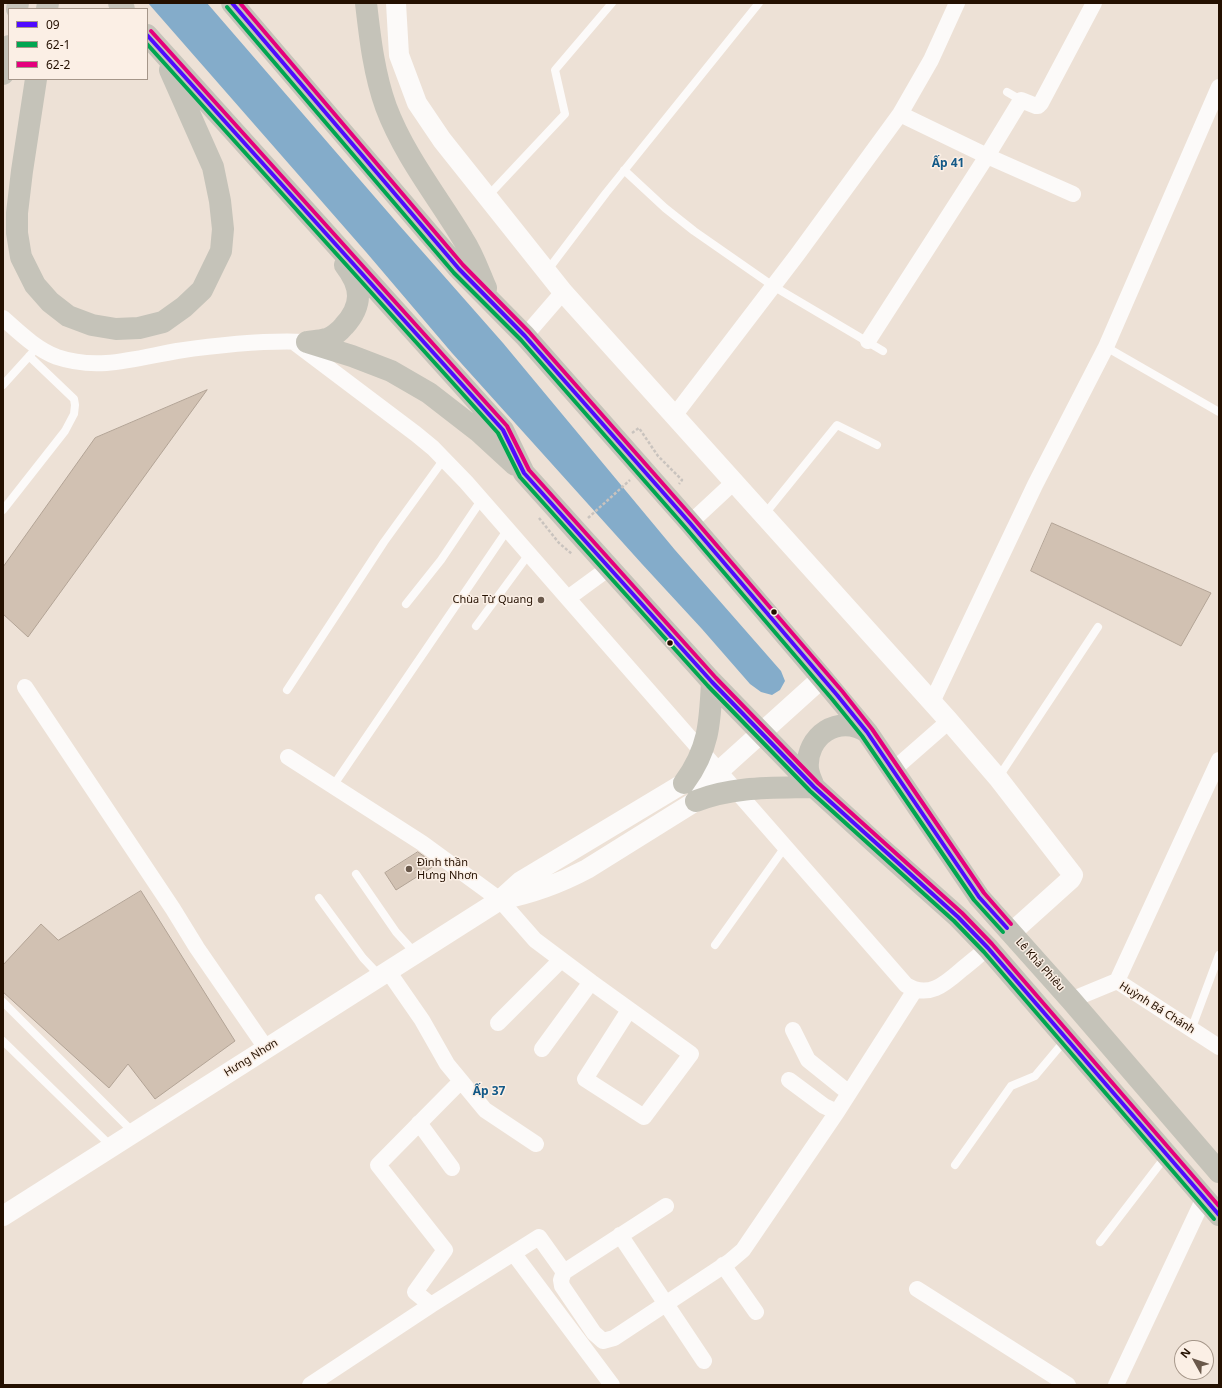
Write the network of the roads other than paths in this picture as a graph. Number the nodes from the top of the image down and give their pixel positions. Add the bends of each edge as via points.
1 (232, 3) edge
2 (366, 3) edge
3 (396, 3) edge
4 (612, 3) edge
5 (759, 3) edge
6 (957, 3) edge
7 (1094, 3) edge
8 (148, 36) edge
9 (8, 51) edge
10 (163, 54) junction
11 (3, 74) edge
12 (32, 80) edge
13 (36, 80) edge
14 (1219, 87) edge
15 (1007, 92) dead end
16 (1021, 100) junction
17 (900, 114) junction
18 (987, 156) junction
19 (18, 167) junction
20 (624, 170) junction
21 (1073, 194) dead end
22 (487, 196) junction
23 (321, 228) junction
24 (547, 272) junction
25 (773, 286) junction
26 (563, 292) junction
27 (491, 300) junction
28 (3, 318) edge
29 (526, 336) junction
30 (868, 341) junction
31 (301, 342) junction
32 (1106, 347) junction
33 (883, 351) dead end
34 (33, 352) junction
35 (3, 385) edge
36 (1219, 412) edge
37 (674, 416) junction
38 (877, 445) dead end
39 (444, 459) junction
40 (524, 473) junction
41 (734, 482) junction
42 (482, 499) junction
43 (3, 510) edge
44 (764, 515) junction
45 (690, 523) junction
46 (508, 530) junction
47 (529, 554) junction
48 (609, 568) junction
49 (568, 598) junction
50 (406, 604) dead end
51 (476, 626) dead end
52 (1098, 627) dead end
53 (822, 678) junction
54 (712, 682) junction
55 (25, 687) dead end
56 (287, 690) dead end
57 (932, 702) junction
58 (949, 722) junction
59 (867, 732) junction
60 (762, 734) junction
61 (702, 752) junction
62 (288, 757) dead end
63 (1219, 760) edge
64 (893, 770) junction
65 (719, 771) junction
66 (998, 778) junction
67 (684, 783) junction
68 (333, 786) junction
69 (814, 787) junction
70 (735, 790) junction
71 (696, 801) junction
72 (785, 847) junction
73 (356, 874) dead end
74 (319, 898) dead end
75 (500, 900) junction
76 (1012, 933) junction
77 (715, 945) dead end
78 (988, 948) junction
79 (415, 954) junction
80 (1219, 955) edge
81 (562, 960) junction
82 (384, 974) junction
83 (1117, 981) junction
84 (591, 982) junction
85 (915, 990) junction
86 (1071, 1000) junction
87 (3, 1002) edge
88 (629, 1010) junction
89 (498, 1023) dead end
90 (793, 1030) dead end
91 (1191, 1030) junction
92 (1067, 1039) junction
93 (3, 1041) edge
94 (1219, 1047) edge
95 (266, 1048) junction
96 (542, 1049) dead end
97 (789, 1080) dead end
98 (461, 1081) junction
99 (849, 1093) junction
100 (837, 1112) junction
101 (420, 1123) junction
102 (133, 1133) junction
103 (536, 1144) dead end
104 (112, 1146) junction
105 (1167, 1155) junction
106 (955, 1165) dead end
107 (452, 1168) dead end
108 (1219, 1172) edge
109 (1204, 1198) junction
110 (666, 1206) dead end
111 (3, 1216) edge
112 (1219, 1216) edge
113 (620, 1235) junction
114 (1100, 1242) dead end
115 (514, 1254) junction
116 (724, 1266) junction
117 (564, 1272) junction
118 (917, 1289) dead end
119 (425, 1300) junction
120 (665, 1304) junction
121 (756, 1312) dead end
122 (704, 1361) dead end
123 (310, 1385) edge
124 (612, 1385) edge
125 (1068, 1385) edge
126 (1116, 1385) edge

1 - 27 highway, Lê Khả Phiêu via 459,269
2 - 27 highway via 371,48 386,108 405,147 464,240
3 - 22 street via 399,55 417,103 442,140
4 - 22 lane via 555,70 565,114
5 - 20 lane
6 - 17 street via 931,60
7 - 16 street via 1041,103 1036,106
8 - 10 highway
9 - 11 highway
10 - 19 highway via 212,167 224,228 221,251 211,274 202,290 184,307 163,322 139,328 116,329 92,325 68,316 50,302 35,285 21,257 16,213
10 - 23 highway
12 - 19 highway
13 - 19 highway
14 - 32 street
15 - 16 lane
16 - 18 street
17 - 18 street
17 - 25 street
18 - 21 street
18 - 30 street
20 - 24 lane
20 - 25 lane via 665,208
22 - 24 street
23 - 31 highway via 351,274 358,301 353,316 342,329 327,339
23 - 40 highway via 503,430
24 - 26 street
25 - 30 lane
25 - 37 street
26 - 29 street
26 - 37 street
27 - 29 highway, Lê Khả Phiêu
28 - 34 street
29 - 45 highway, Lê Khả Phiêu
30 - 33 lane
31 - 34 street via 239,343 177,351 120,363 87,363
31 - 39 street
31 - 40 highway via 352,356 390,371 429,393 478,431
32 - 36 lane
32 - 57 street via 1035,485
34 - 35 lane
34 - 43 lane via 74,399 74,414 65,431
37 - 41 street
38 - 44 lane via 838,425
39 - 42 street
39 - 56 lane via 384,542
40 - 48 highway
41 - 44 street
41 - 45 street
42 - 46 street
42 - 50 lane via 441,560
44 - 57 street
45 - 53 highway, Lê Khả Phiêu
46 - 47 street
46 - 68 lane
47 - 49 street
47 - 51 lane
48 - 49 street
48 - 54 highway
49 - 61 street
52 - 66 lane
53 - 59 highway, Lê Khả Phiêu
53 - 60 street, Hưng Nhơn
54 - 60 highway
54 - 61 highway via 710,719
55 - 95 street
57 - 58 street
58 - 64 street
58 - 66 street
59 - 64 highway, Lê Khả Phiêu
59 - 69 highway via 846,724 830,729 818,739 808,760 808,770
60 - 65 street, Hưng Nhơn
60 - 69 highway
61 - 65 street
61 - 67 highway
62 - 68 street
63 - 83 street
64 - 76 highway, Lê Khả Phiêu via 979,897
65 - 67 street, Hưng Nhơn
65 - 70 street
65 - 71 street, Hưng Nhơn
66 - 76 street via 1073,875
67 - 75 street, Hưng Nhơn via 521,881
68 - 75 street via 422,843
69 - 70 highway
69 - 78 highway via 958,917
70 - 71 highway
70 - 72 street
71 - 75 street, Hưng Nhơn via 570,878 535,892
72 - 77 lane
72 - 85 street via 902,982
73 - 79 lane via 396,932
74 - 82 lane via 363,958
75 - 79 street, Hưng Nhơn
75 - 81 street via 535,940
76 - 86 highway, Lê Khả Phiêu
78 - 85 street via 939,987 925,991
78 - 92 highway
79 - 82 street, Hưng Nhơn
80 - 91 lane
81 - 84 street
81 - 89 street
82 - 95 street, Hưng Nhơn
82 - 98 street via 422,1020 447,1064
83 - 86 street, Huỳnh Bá Chánh
83 - 91 street, Huỳnh Bá Chánh
84 - 88 street
84 - 96 street
85 - 99 street
86 - 108 highway, Lê Khả Phiêu
87 - 102 lane
88 - 88 street via 585,1079 644,1117 691,1054
90 - 99 street via 808,1060
91 - 94 street, Huỳnh Bá Chánh
92 - 105 highway
92 - 106 lane via 1034,1076 1011,1086
93 - 104 lane
95 - 102 street, Hưng Nhơn
97 - 100 street via 824,1106
98 - 101 street
98 - 103 street via 485,1110
99 - 100 street
100 - 116 street via 743,1250
101 - 107 street
101 - 119 street via 378,1165 445,1250
102 - 104 street, Hưng Nhơn
104 - 111 street, Hưng Nhơn
105 - 109 highway
105 - 114 lane
109 - 112 highway
109 - 126 street
110 - 113 street
113 - 117 street
113 - 120 street
115 - 117 street via 539,1237
115 - 119 street
115 - 124 street
116 - 120 street
116 - 121 street
117 - 120 street via 562,1286 594,1334 603,1341 614,1338
118 - 125 street
119 - 123 street
120 - 122 street

